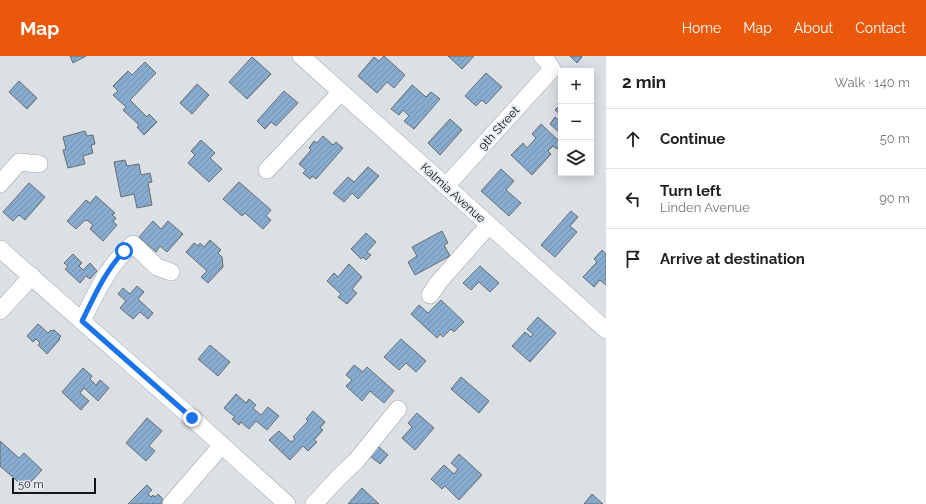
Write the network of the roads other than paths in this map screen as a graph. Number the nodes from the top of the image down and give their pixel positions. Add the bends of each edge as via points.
1 (301, 56) edge
2 (547, 62) edge
3 (341, 92) junction
4 (38, 164) dead end
5 (267, 170) dead end
6 (0, 184) edge
7 (446, 186) junction
8 (489, 225) junction
9 (0, 249) edge
10 (171, 272) dead end
11 (32, 276) junction
12 (430, 295) dead end
13 (0, 311) edge
14 (82, 321) junction
15 (606, 330) edge
16 (398, 409) dead end
17 (222, 445) junction
18 (171, 504) edge
19 (287, 504) edge
20 (314, 504) edge

1 - 3 street, Kalmia Avenue
2 - 7 street, 9th Street
3 - 5 street
3 - 7 street, Kalmia Avenue
4 - 6 street via 19,162
7 - 8 street, Kalmia Avenue
8 - 12 street
8 - 15 street, Kalmia Avenue
9 - 11 street
10 - 14 street via 157,266 133,244 114,263 101,282
11 - 13 street
11 - 14 street
14 - 17 street
16 - 20 street via 356,461
17 - 18 street
17 - 19 street

